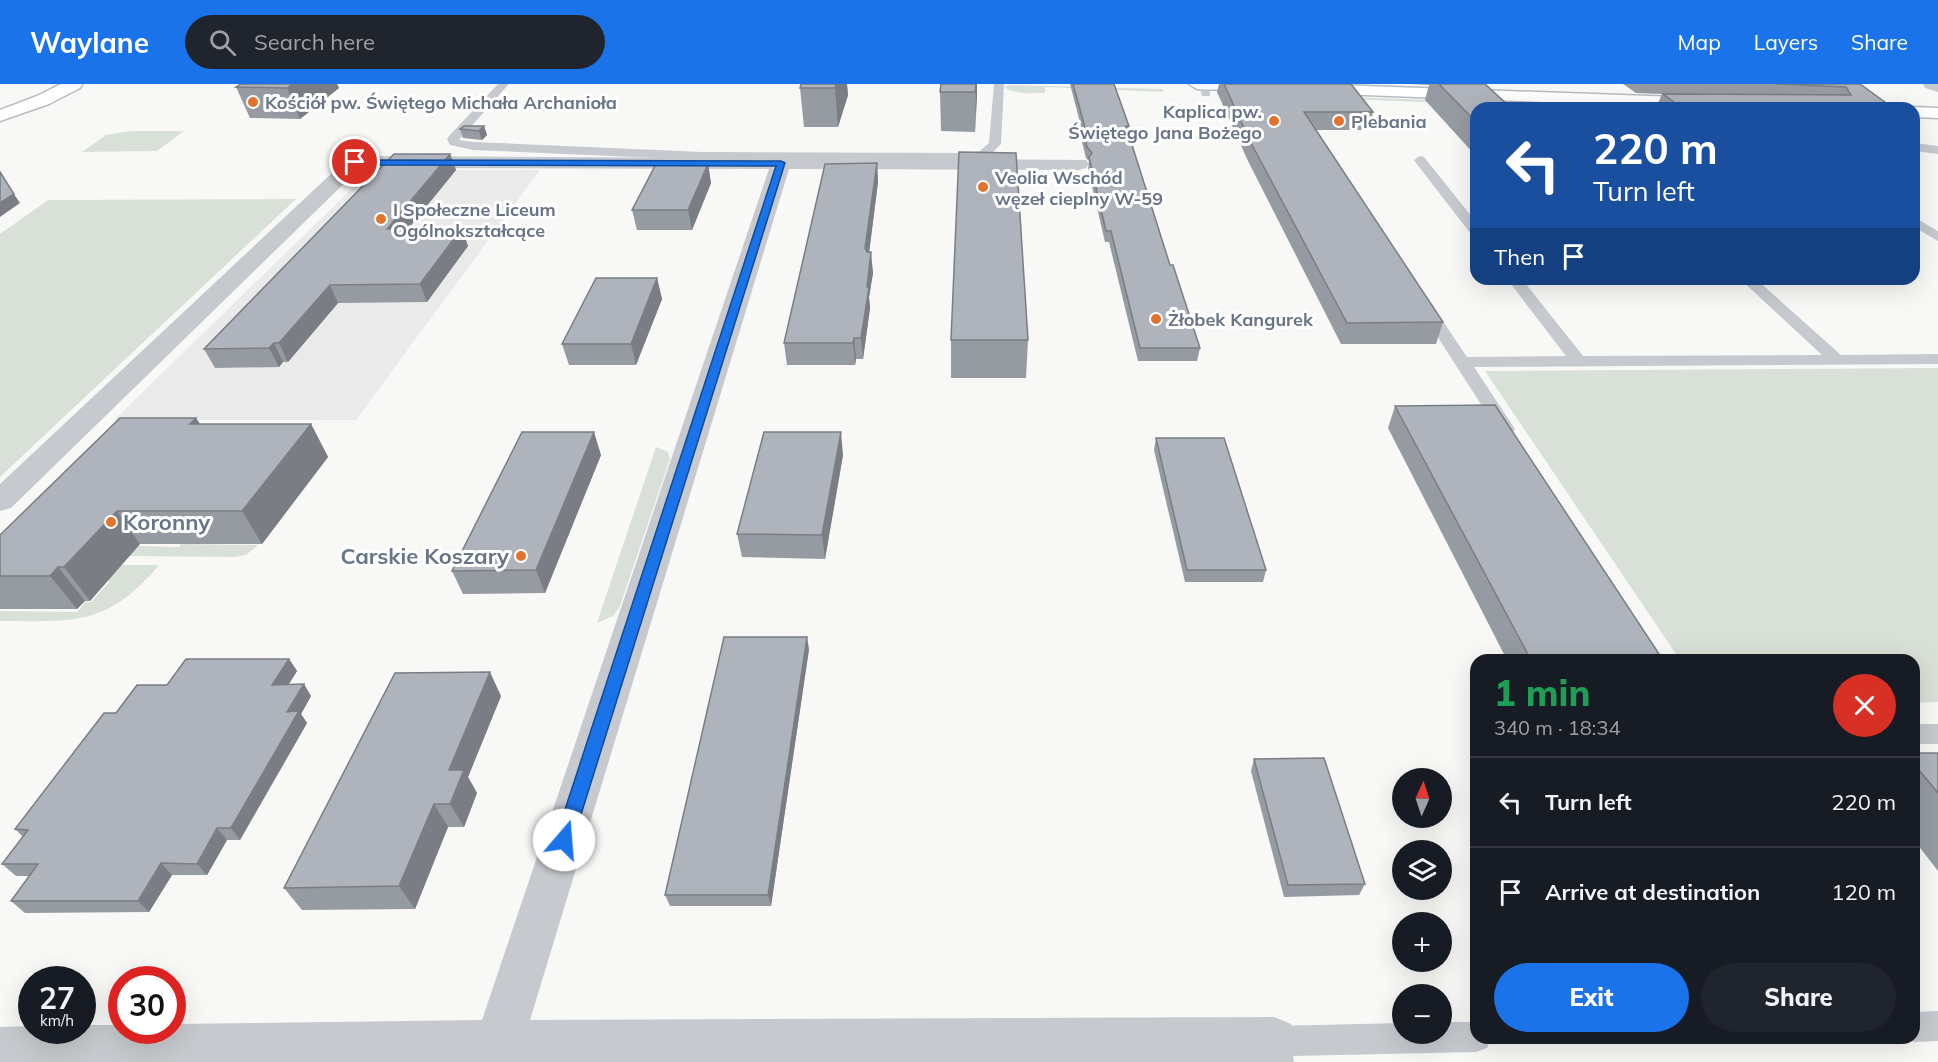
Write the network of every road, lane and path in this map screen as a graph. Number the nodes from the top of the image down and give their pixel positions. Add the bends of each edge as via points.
1 (40, 84) edge
2 (74, 84) edge
3 (504, 84) edge
4 (999, 84) edge
5 (1931, 84) edge
6 (1202, 87) edge
7 (1938, 87) edge
8 (1669, 102) edge
9 (1920, 112) edge
10 (1938, 113) edge
11 (4, 114) edge
12 (1920, 148) edge
13 (1938, 150) edge
14 (1420, 160) dead end
15 (781, 163) junction
16 (1079, 164) dead end
17 (1470, 223) edge
18 (1920, 225) edge
19 (1938, 237) edge
20 (1519, 285) edge
21 (1754, 285) edge
22 (1416, 293) edge
23 (1938, 358) edge
24 (1836, 359) junction
25 (1578, 361) junction
26 (1462, 362) junction
27 (1514, 441) edge
28 (0, 501) edge
29 (1920, 734) edge
30 (1938, 734) edge
31 (1938, 1026) edge
32 (1920, 1027) edge
33 (1470, 1037) edge
34 (498, 1044) junction
35 (0, 1051) edge
36 (1276, 1052) edge

1 - 11 street
2 - 11 street
3 - 4 lane via 454,142 702,156 971,158 984,154 995,144
5 - 7 street
6 - 8 street
9 - 10 street
12 - 13 lane
14 - 17 lane
15 - 16 street
15 - 28 street via 355,162
15 - 34 street
18 - 19 lane
20 - 25 lane
21 - 24 lane
22 - 26 lane
23 - 24 lane
24 - 25 lane
25 - 26 lane
26 - 27 lane
29 - 30 lane
31 - 32 lane
33 - 36 lane
34 - 35 street
34 - 36 street

